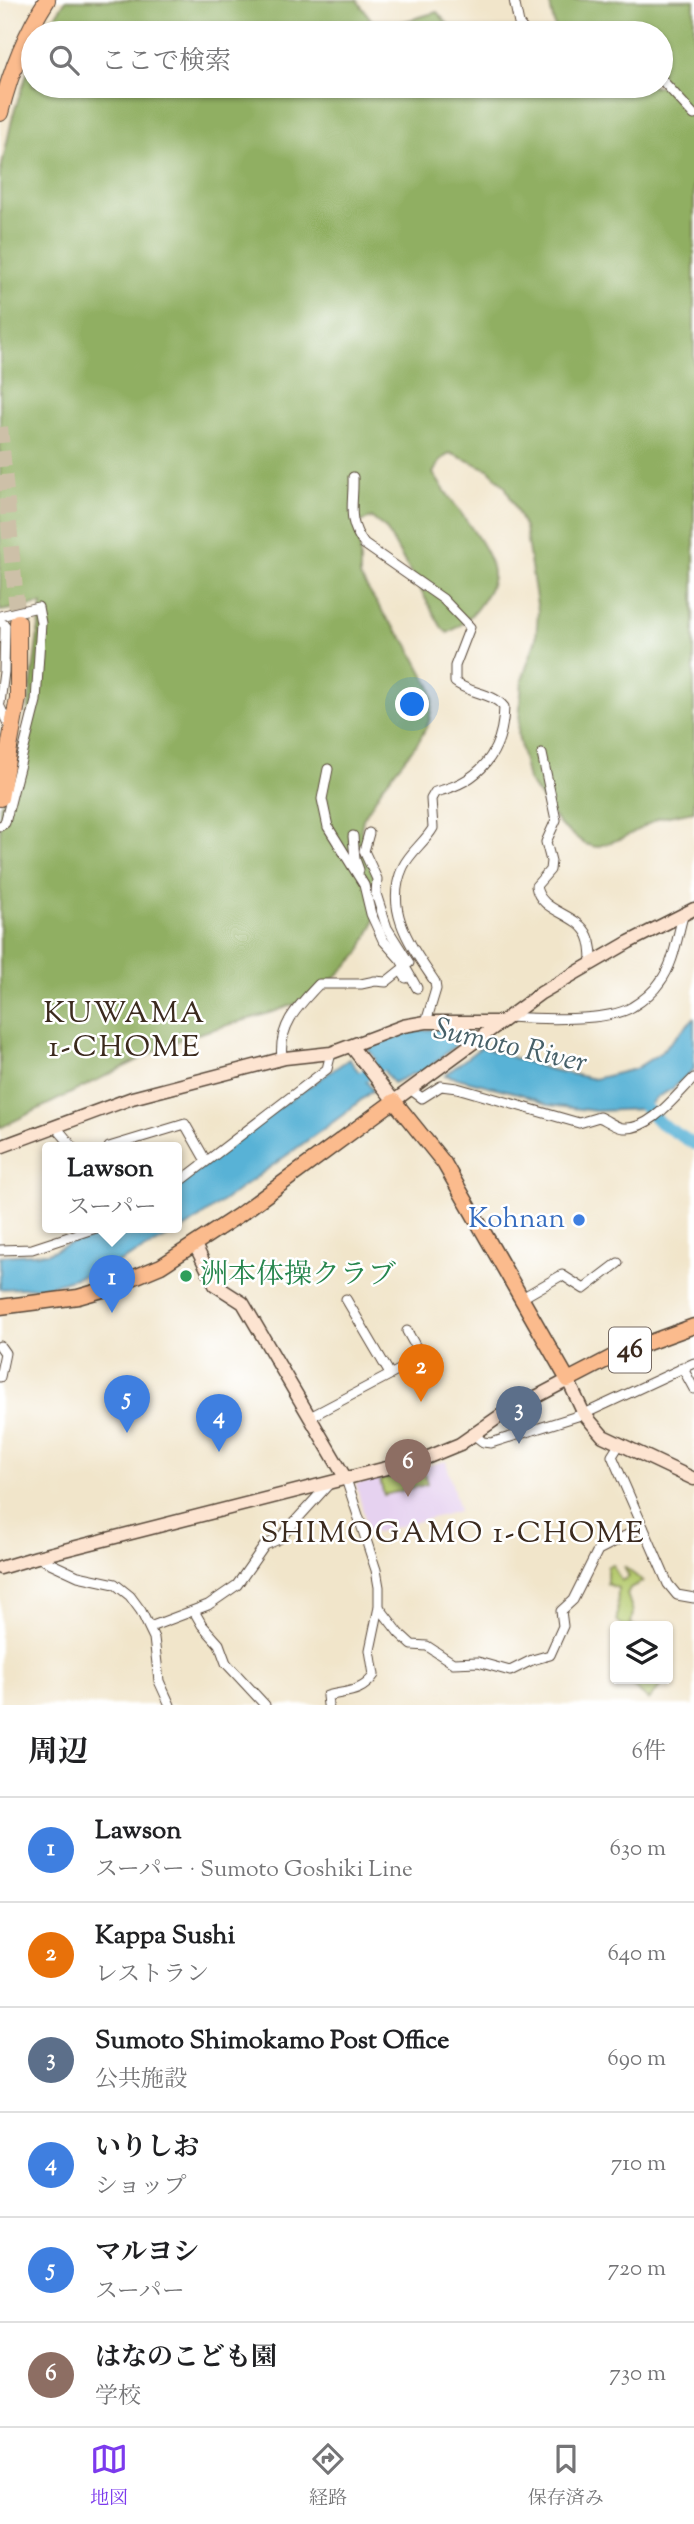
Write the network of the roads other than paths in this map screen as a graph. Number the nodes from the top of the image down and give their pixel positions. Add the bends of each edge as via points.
1 (47, 0) edge
2 (514, 0) edge
3 (36, 21) edge
4 (518, 21) edge
5 (21, 52) edge
6 (673, 92) edge
7 (0, 113) edge
8 (694, 115) edge
9 (353, 477) dead end
10 (0, 616) edge
11 (0, 622) edge
12 (19, 622) tunnel mouth
13 (0, 705) edge
14 (13, 734) junction
15 (541, 754) dead end
16 (328, 769) dead end
17 (0, 799) edge
18 (331, 807) dead end
19 (0, 826) edge
20 (330, 830) junction
21 (369, 833) dead end
22 (353, 836) dead end
23 (364, 885) junction
24 (688, 912) edge
25 (592, 964) junction
26 (419, 988) junction
27 (430, 1004) junction
28 (503, 1019) junction
29 (426, 1022) junction
30 (353, 1048) junction
31 (331, 1054) junction
32 (282, 1059) junction
33 (694, 1078) edge
34 (415, 1085) junction
35 (390, 1096) junction
36 (56, 1127) junction
37 (69, 1142) edge
38 (126, 1142) edge
39 (0, 1147) edge
40 (206, 1161) junction
41 (182, 1180) edge
42 (82, 1233) edge
43 (195, 1245) junction
44 (0, 1250) edge
45 (618, 1263) dead end
46 (522, 1298) junction
47 (346, 1299) dead end
48 (0, 1307) edge
49 (694, 1326) edge
50 (407, 1331) dead end
51 (0, 1346) edge
52 (694, 1363) edge
53 (682, 1367) junction
54 (390, 1374) junction
55 (0, 1377) edge
56 (568, 1380) junction
57 (694, 1389) edge
58 (584, 1414) junction
59 (310, 1417) junction
60 (474, 1435) junction
61 (619, 1446) junction
62 (346, 1479) junction
63 (694, 1479) edge
64 (329, 1483) junction
65 (643, 1527) junction
66 (37, 1556) junction
67 (0, 1568) edge
68 (694, 1598) edge
69 (379, 1607) junction
70 (194, 1611) junction
71 (150, 1627) junction
72 (170, 1705) edge
73 (265, 1705) edge
74 (328, 1705) edge

1 - 3 highway
2 - 4 street
5 - 7 highway
6 - 8 street
9 - 27 street via 351,514 364,544 443,599 470,627 455,682 498,699 504,707 495,751 479,772 464,783 435,792 431,799 433,828 403,866 398,885 396,910 411,946 435,982
10 - 19 street via 38,607 41,623 36,701 5,822
11 - 13 street via 5,625
12 - 14 highway
13 - 14 street
14 - 17 highway
15 - 25 street via 556,820 546,842 550,870 536,886 538,895 586,933
16 - 20 street via 322,799
18 - 20 street
20 - 23 street
21 - 26 street via 364,851 377,879 376,894 387,928
22 - 23 street
23 - 26 street via 383,940
24 - 25 street
24 - 28 street via 661,981 631,1008 590,1016
25 - 28 street
26 - 27 street
26 - 32 street via 412,988 401,970 386,982 319,984 293,1012 280,1043
27 - 29 street
28 - 29 street
28 - 34 street
29 - 30 street via 403,1026
30 - 31 street
30 - 35 street
31 - 32 street
31 - 40 street via 327,1069
32 - 36 street via 132,1098
33 - 34 street via 668,1108 636,1127 621,1129 599,1117 579,1123 457,1088 442,1086 422,1098
34 - 35 street
35 - 43 main road
35 - 46 main road, 46 via 444,1164
36 - 37 street
36 - 39 street
38 - 40 street via 185,1124
40 - 41 street
42 - 44 street via 32,1249
43 - 48 main road via 161,1266 106,1289
43 - 59 street via 215,1285 243,1303
45 - 46 street via 584,1289 562,1275
46 - 56 main road, 46
47 - 54 street
49 - 56 main road, 46 via 620,1353
50 - 54 street via 422,1358
51 - 55 street via 5,1353
52 - 53 street
53 - 57 street
53 - 58 street
54 - 59 street
56 - 58 street
56 - 60 street
58 - 60 street via 491,1443
58 - 61 street
59 - 62 street
60 - 62 street via 426,1458
61 - 63 street
61 - 65 street via 612,1456
62 - 64 street
62 - 69 street via 376,1570
64 - 66 street
64 - 70 street via 279,1539 265,1545 237,1586
65 - 68 street via 668,1584 677,1595
65 - 69 street via 598,1550 573,1600 561,1611 563,1626 550,1655 510,1671 478,1662 453,1663 427,1646 412,1645
66 - 67 street
66 - 71 street via 78,1576 115,1584
69 - 74 street via 370,1650 374,1675 358,1690 327,1696
70 - 71 street
70 - 73 street via 219,1644 226,1663
71 - 72 street via 159,1682

